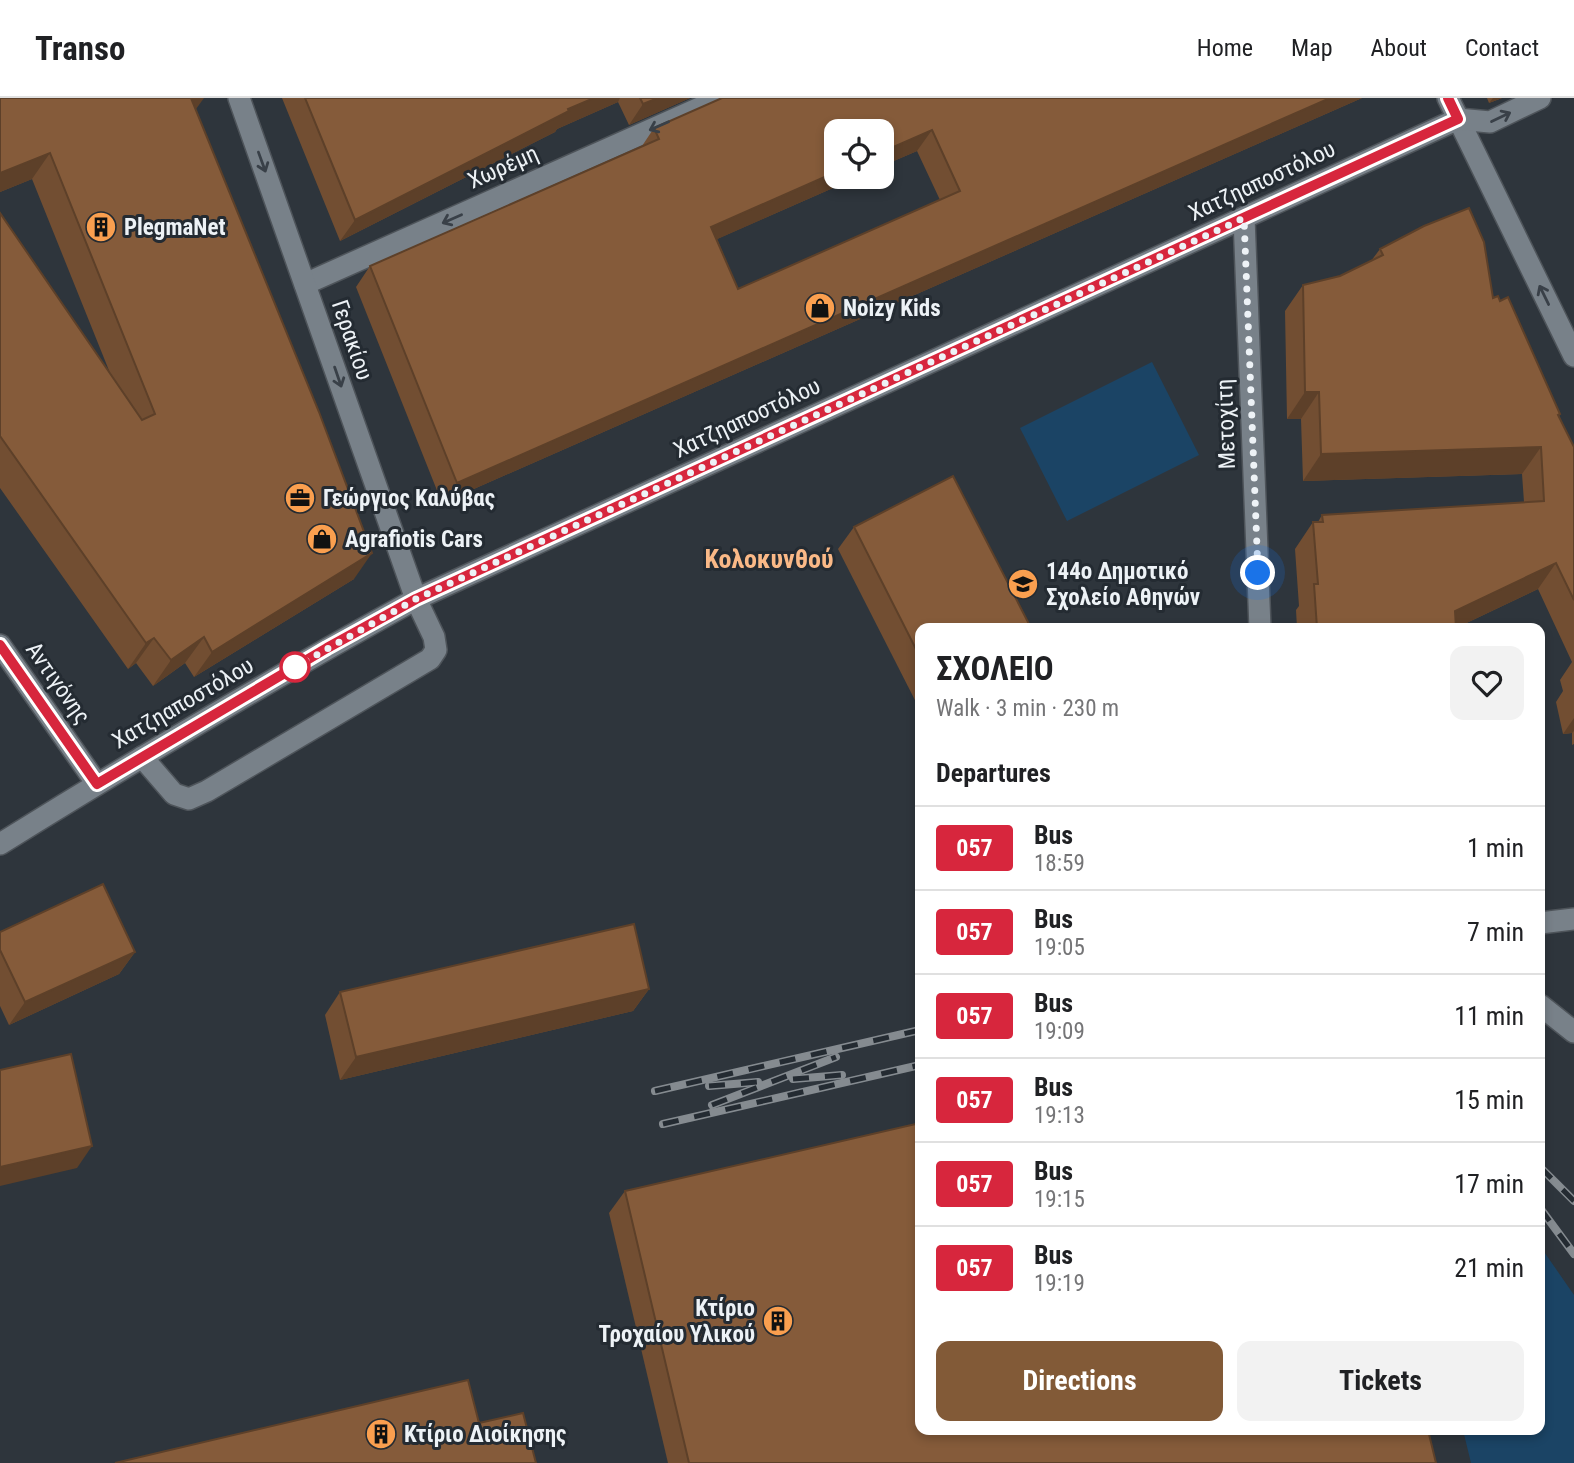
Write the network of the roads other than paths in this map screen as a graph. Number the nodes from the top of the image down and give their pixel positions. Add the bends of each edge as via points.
1 (239, 98) edge
2 (722, 98) edge
3 (1448, 98) edge
4 (1540, 98) edge
5 (1458, 119) junction
6 (1244, 218) junction
7 (305, 284) junction
8 (1574, 356) edge
9 (416, 599) junction
10 (1260, 623) edge
11 (0, 645) edge
12 (142, 757) junction
13 (97, 784) junction
14 (0, 844) edge
15 (1574, 919) edge
16 (1545, 922) edge
17 (1545, 1009) edge
18 (1574, 1032) edge

1 -> 7 street, Γερακίου
2 -> 7 street, Χωρέμη
3 - 5 street
5 -> 4 street, Χατζηαποστόλου via 1490,122
5 - 6 street, Χατζηαποστόλου
8 -> 5 street
6 - 9 street, Χατζηαποστόλου
6 - 10 street, Μετοχίτη
7 -> 9 street, Γερακίου
9 - 12 street, Χατζηαποστόλου
9 - 12 street, Γερακίου via 434,637 436,650 430,659 208,792 189,799 174,794
11 - 13 street, Αντιγόνης
12 - 13 street, Χατζηαποστόλου
13 - 14 street, Χατζηαποστόλου
15 - 16 street
17 - 18 street

